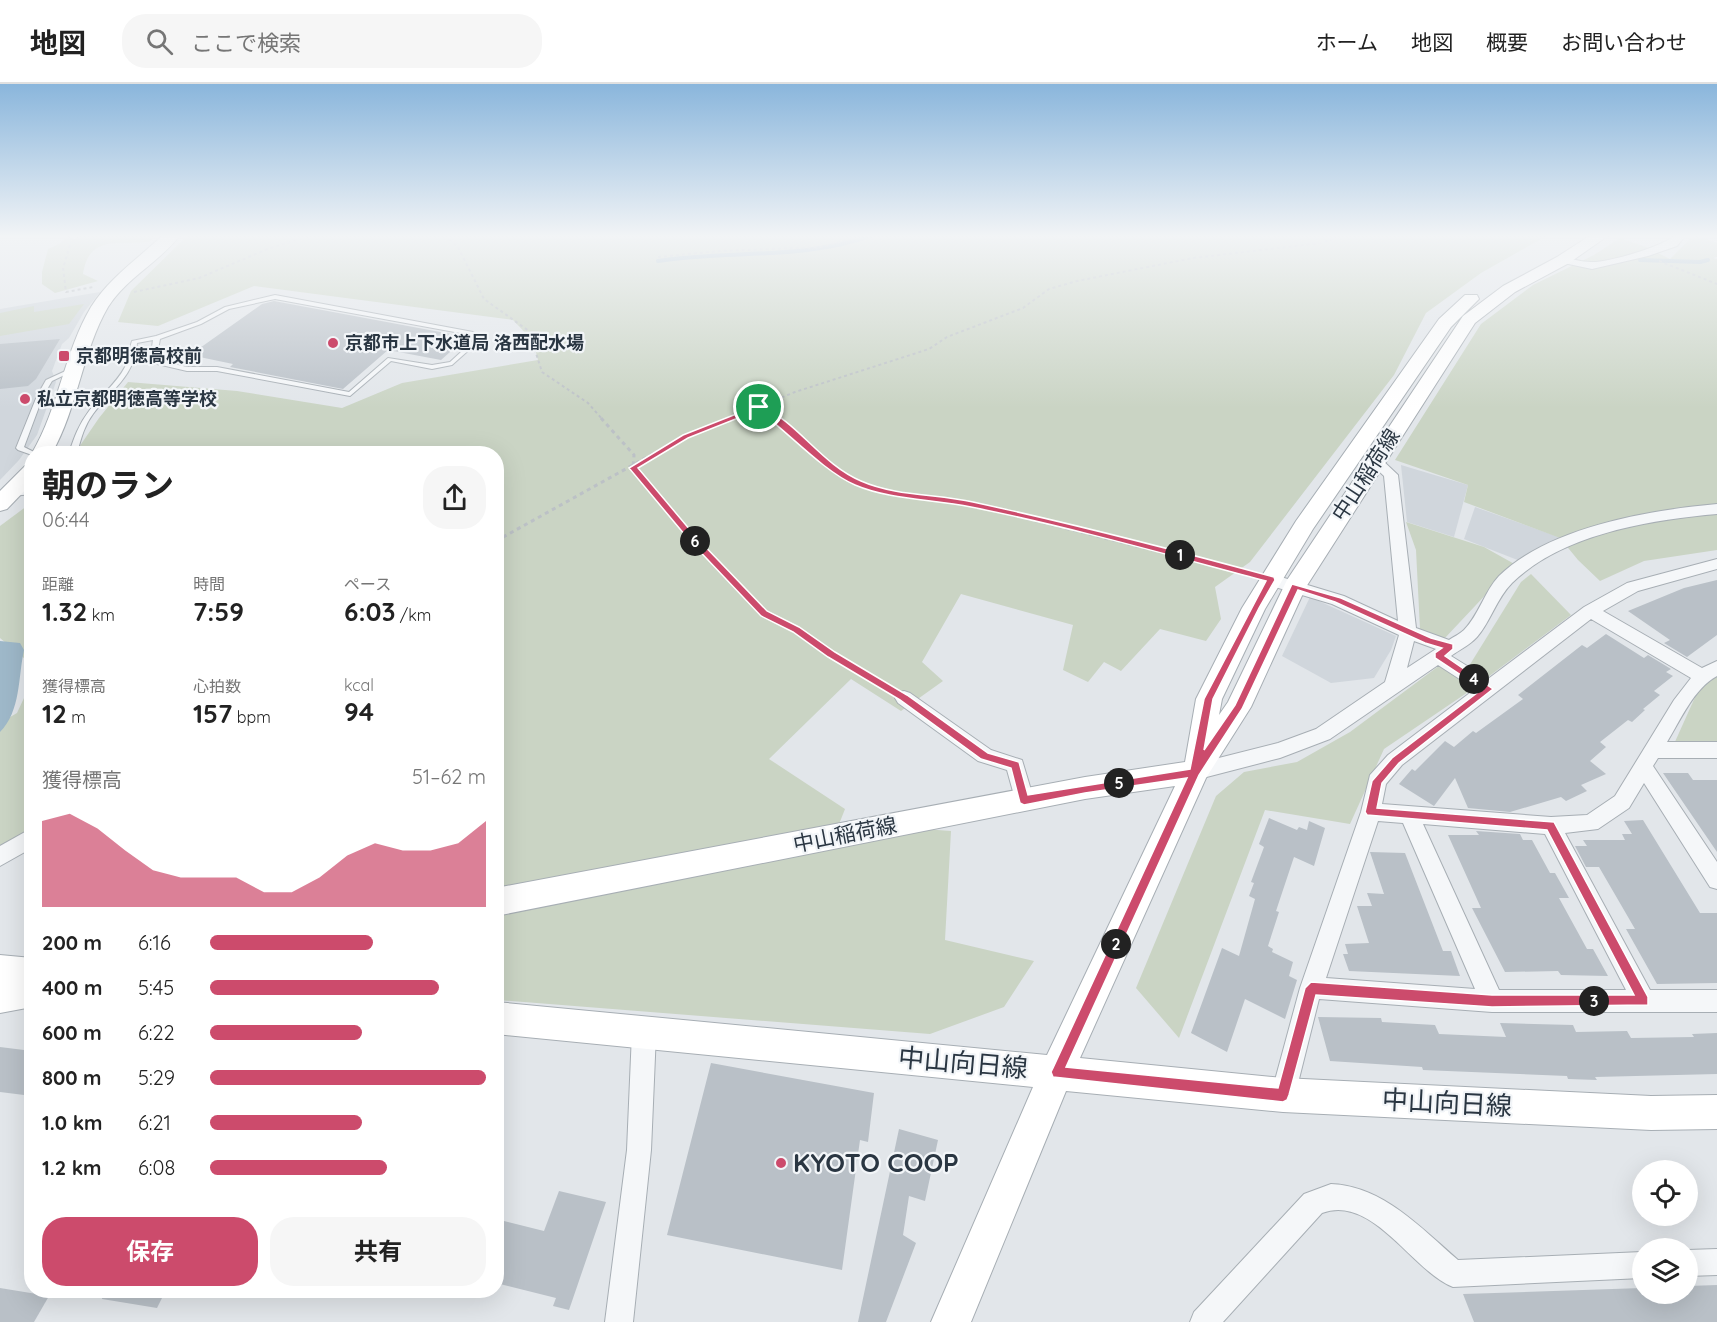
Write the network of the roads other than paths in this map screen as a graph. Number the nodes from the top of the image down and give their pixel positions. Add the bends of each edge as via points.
1 (113, 293) edge
2 (1480, 293) edge
3 (1504, 293) edge
4 (157, 338) junction
5 (74, 369) junction
6 (47, 446) edge
7 (76, 446) edge
8 (24, 450) edge
9 (1375, 461) junction
10 (24, 479) edge
11 (24, 494) edge
12 (5, 499) edge
13 (1717, 509) edge
14 (1717, 564) edge
15 (1271, 580) junction
16 (1295, 586) junction
17 (1590, 611) junction
18 (1408, 632) junction
19 (1444, 651) junction
20 (1710, 672) edge
21 (1393, 687) junction
22 (1489, 689) junction
23 (904, 698) road end
24 (1717, 750) edge
25 (1648, 758) junction
26 (1195, 772) junction
27 (1024, 800) junction
28 (1371, 812) junction
29 (1409, 814) junction
30 (1551, 826) junction
31 (24, 842) edge
32 (0, 857) edge
33 (1714, 869) edge
34 (504, 900) edge
35 (0, 970) edge
36 (24, 972) edge
37 (1311, 988) junction
38 (24, 993) edge
39 (0, 997) edge
40 (1492, 1001) junction
41 (1644, 1001) junction
42 (1717, 1001) edge
43 (504, 1019) edge
44 (644, 1033) junction
45 (1057, 1072) junction
46 (1283, 1095) junction
47 (1717, 1112) edge
48 (1717, 1262) edge
49 (1698, 1263) edge
50 (1632, 1265) edge
51 (620, 1322) edge
52 (951, 1322) edge
53 (1204, 1322) edge

1 - 5 main road via 101,306
2 - 15 main road, 中山稲荷線 via 1445,323
3 - 9 main road, 中山稲荷線 via 1469,320
4 - 4 lane via 200,323 227,308 275,297 473,334 476,341 452,363 432,367 390,359 350,394 153,361
4 - 7 lane via 134,342 129,367 85,421
5 - 6 main road
5 - 8 lane via 49,380 20,448
9 - 16 main road, 中山稲荷線
9 - 18 street via 1391,475
10 - 12 main road
11 - 12 lane
13 - 19 street via 1656,516 1535,556 1506,578 1470,634
14 - 17 street via 1633,587
15 - 16 street
15 - 26 main road, 中山稲荷線 via 1209,699
16 - 18 street via 1338,600
16 - 26 main road, 中山稲荷線 via 1239,707
17 - 20 street
17 - 22 street
18 - 19 street
18 - 21 street
19 - 21 street
19 - 22 street
20 - 25 street via 1680,705
21 - 26 street via 1323,734 1280,750
22 - 28 street via 1395,760 1377,781
23 - 27 street via 985,756 1015,765
24 - 25 street
25 - 30 street via 1622,802 1591,823
25 - 33 street
26 - 27 main road, 中山稲荷線
26 - 45 main road
27 - 34 main road, 中山稲荷線
28 - 29 street
28 - 37 street
29 - 30 street
29 - 40 street
30 - 41 street
31 - 32 street
35 - 36 main road
37 - 40 street
37 - 46 street
38 - 39 main road
40 - 41 street
41 - 42 street
43 - 44 main road, 中山向日線
44 - 45 main road, 中山向日線
44 - 51 street via 639,1150
45 - 46 main road, 中山向日線
45 - 52 main road
46 - 47 main road, 中山向日線 via 1651,1113
48 - 49 street
50 - 53 street via 1453,1274 1377,1211 1352,1199 1332,1197 1313,1203

